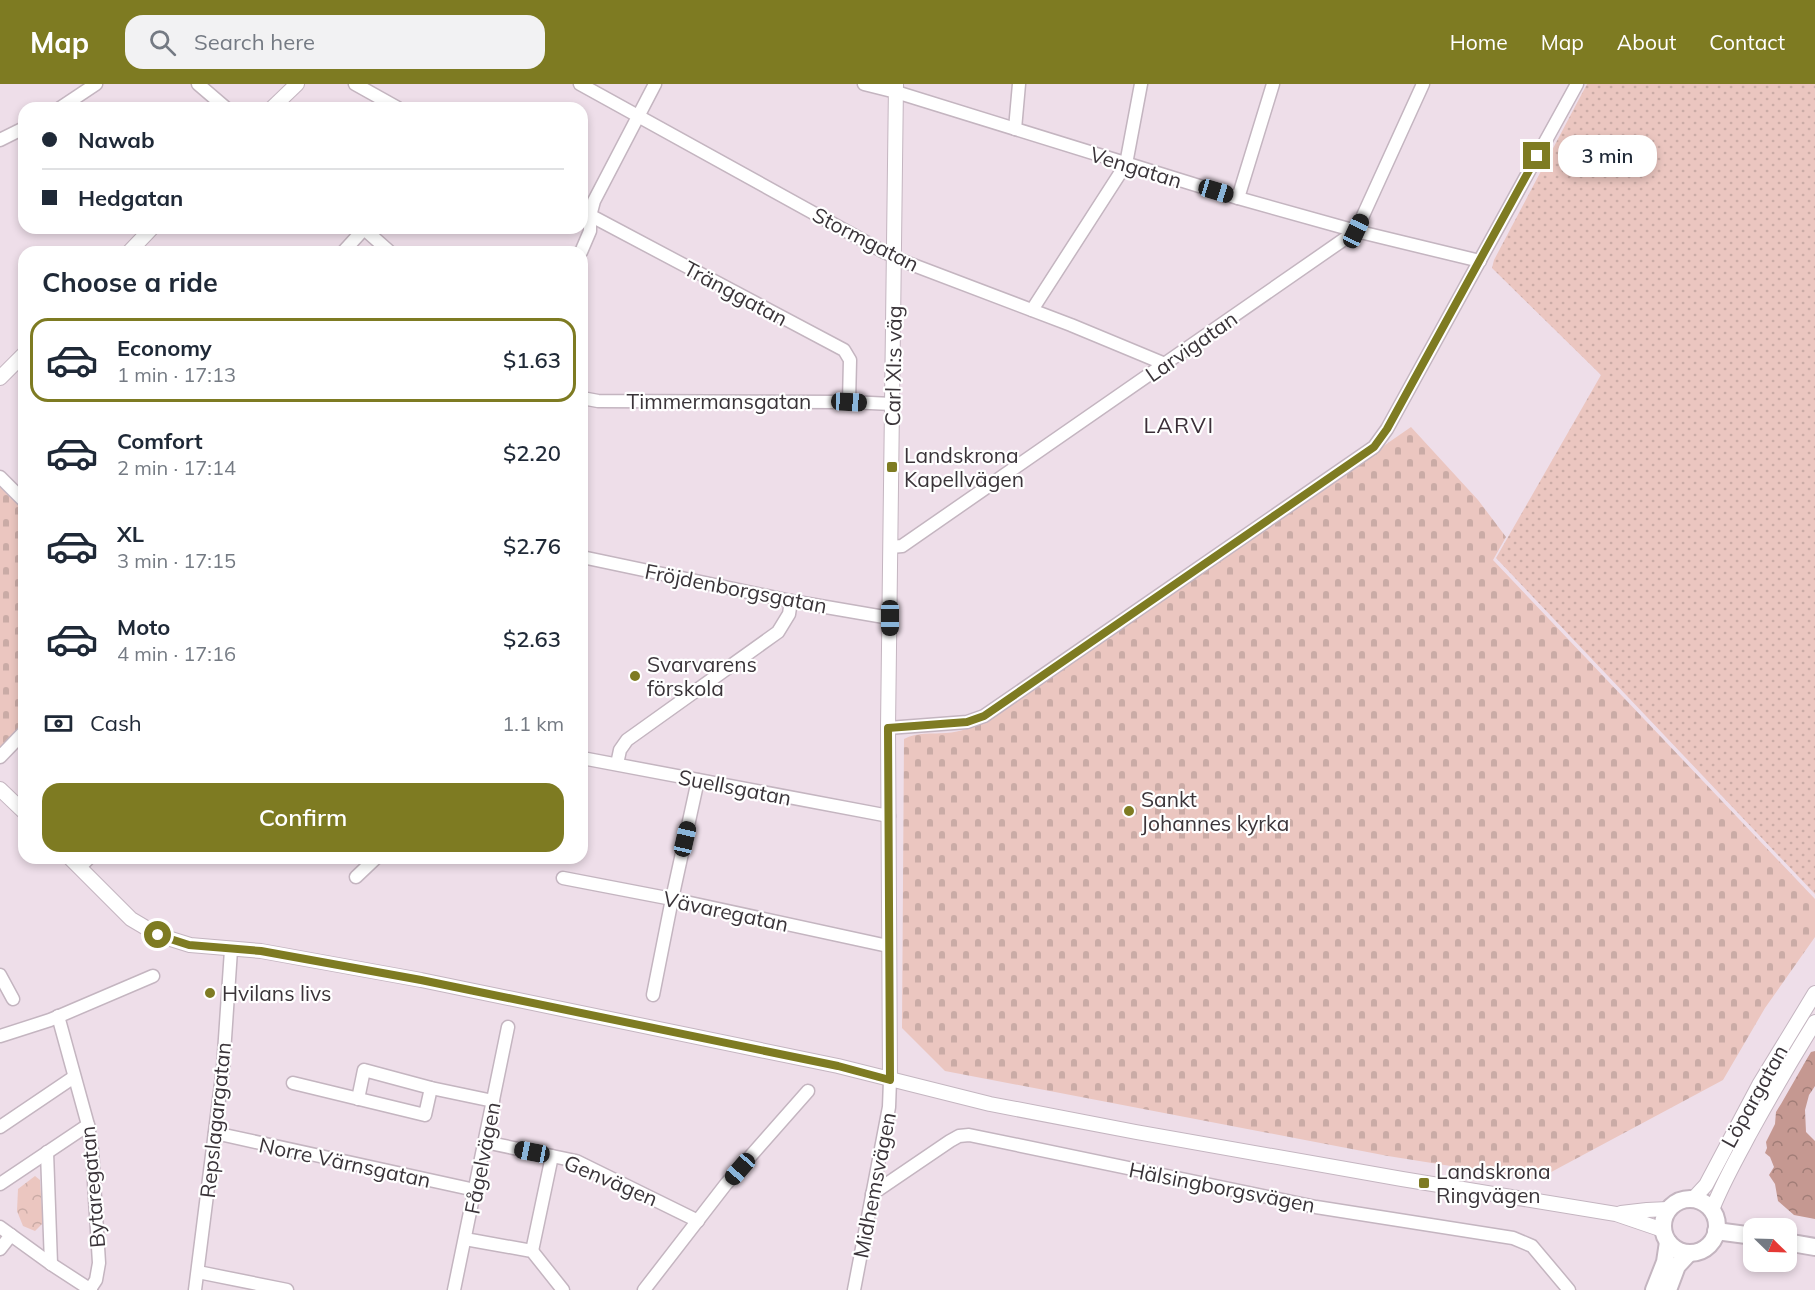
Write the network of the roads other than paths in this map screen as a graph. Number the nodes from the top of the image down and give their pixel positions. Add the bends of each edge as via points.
1 (96, 84) edge
2 (198, 84) edge
3 (297, 84) edge
4 (355, 84) edge
5 (580, 84) edge
6 (655, 84) edge
7 (864, 84) edge
8 (1019, 84) edge
9 (1141, 84) edge
10 (1273, 84) edge
11 (1423, 84) edge
12 (1577, 84) edge
13 (896, 88) edge
14 (69, 102) edge
15 (219, 102) edge
16 (278, 102) edge
17 (387, 102) edge
18 (637, 116) junction
19 (1015, 129) junction
20 (18, 131) edge
21 (0, 140) edge
22 (1126, 164) junction
23 (1238, 198) junction
24 (588, 211) edge
25 (588, 215) edge
26 (588, 222) edge
27 (1356, 231) junction
28 (147, 234) edge
29 (358, 234) edge
30 (370, 234) edge
31 (137, 246) edge
32 (348, 246) edge
33 (383, 246) edge
34 (584, 246) edge
35 (894, 257) junction
36 (1480, 261) junction
37 (1032, 310) junction
38 (18, 360) edge
39 (1166, 364) junction
40 (0, 378) edge
41 (588, 399) edge
42 (849, 402) junction
43 (892, 404) junction
44 (0, 477) edge
45 (18, 495) edge
46 (891, 547) junction
47 (588, 558) edge
48 (791, 601) junction
49 (890, 618) junction
50 (888, 728) junction
51 (18, 738) edge
52 (0, 757) edge
53 (588, 759) edge
54 (617, 764) junction
55 (698, 780) junction
56 (0, 789) edge
57 (18, 806) edge
58 (889, 816) junction
59 (83, 864) edge
60 (370, 864) edge
61 (356, 877) dead end
62 (563, 878) dead end
63 (672, 899) junction
64 (888, 946) junction
65 (231, 950) junction
66 (0, 975) edge
67 (153, 976) dead end
68 (1815, 993) edge
69 (653, 994) dead end
70 (13, 999) dead end
71 (58, 1016) junction
72 (1815, 1022) edge
73 (508, 1027) dead end
74 (0, 1036) edge
75 (74, 1077) junction
76 (890, 1080) junction
77 (294, 1083) dead end
78 (432, 1088) junction
79 (808, 1091) dead end
80 (358, 1099) junction
81 (493, 1101) junction
82 (88, 1125) junction
83 (0, 1128) edge
84 (215, 1133) junction
85 (485, 1142) junction
86 (47, 1152) junction
87 (552, 1156) junction
88 (0, 1184) edge
89 (476, 1190) junction
90 (872, 1194) junction
91 (1693, 1199) junction
92 (1668, 1209) junction
93 (1712, 1210) junction
94 (1616, 1214) junction
95 (698, 1221) junction
96 (0, 1227) edge
97 (1716, 1231) junction
98 (11, 1235) junction
99 (1743, 1235) edge
100 (1665, 1236) junction
101 (465, 1239) junction
102 (1797, 1244) edge
103 (1815, 1247) edge
104 (0, 1249) edge
105 (532, 1251) junction
106 (1689, 1253) junction
107 (51, 1264) junction
108 (198, 1272) junction
109 (91, 1289) edge
110 (195, 1290) edge
111 (287, 1290) edge
112 (454, 1290) edge
113 (563, 1290) edge
114 (645, 1290) edge
115 (854, 1290) edge
116 (1569, 1290) edge
117 (1654, 1290) edge
118 (1668, 1290) edge

1 - 14 street
2 - 15 street
3 - 16 street
4 - 17 street
5 - 18 street, Stormgatan
6 - 18 street
7 - 13 street, Vengatan
8 - 19 street
9 - 22 street
10 - 23 street
11 - 27 street
12 - 36 street
13 - 19 street, Vengatan
13 - 35 street, Carl XI:s väg
18 - 24 street
18 - 35 street, Stormgatan
19 - 22 street, Vengatan
20 - 21 street
22 - 23 street, Vengatan
22 - 37 street
23 - 27 street, Vengatan
25 - 42 street, Tränggatan via 844,350 850,360
26 - 34 street via 590,231
27 - 36 street, Vengatan
27 - 39 street, Larvigatan
28 - 31 street
29 - 32 street
30 - 33 street
35 - 37 street, Stormgatan
35 - 43 street, Carl XI:s väg
36 - 50 street via 1374,447 984,716 967,722
37 - 39 street, Stormgatan
38 - 40 street
39 - 46 street, Larvigatan via 902,546
41 - 42 street, Timmermansgatan
42 - 43 street, Timmermansgatan
43 - 46 street, Carl XI:s väg
44 - 45 street
46 - 49 street, Carl XI:s väg
47 - 48 street, Fröjdenborgsgatan
48 - 49 street, Fröjdenborgsgatan
48 - 54 street via 789,614 777,632 627,740
49 - 50 street, Carl XI:s väg
50 - 58 street, Carl XI:s väg
51 - 52 street
53 - 54 street, Suellsgatan
54 - 55 street, Suellsgatan
55 - 58 street, Suellsgatan
55 - 63 street
56 - 57 street
58 - 64 street, Carl XI:s väg
59 - 65 street, Hälsingborgsvägen via 131,919 158,935 189,945
60 - 61 street
62 - 63 street, Vävaregatan
63 - 64 street, Vävaregatan
63 - 69 street
64 - 76 street, Carl XI:s väg
65 - 76 street, Hälsingborgsvägen via 261,951 421,980
65 - 84 street, Repslagargatan
66 - 70 street
67 - 71 street
68 - 91 street, Löpargatan via 1764,1076 1706,1185
71 - 74 street
71 - 75 street, Bytaregatan
72 - 93 street, Löpargatan via 1732,1167
73 - 81 street, Fågelvägen
75 - 82 street, Bytaregatan
75 - 83 street
76 - 90 street, Midhemsvägen via 889,1107
76 - 94 street, Hälsingborgsvägen via 1136,1132
77 - 80 street
78 - 80 street via 425,1115
78 - 80 street via 364,1070
78 - 81 street
79 - 95 street
81 - 85 street, Fågelvägen
82 - 86 street
82 - 109 street, Bytaregatan via 99,1263
84 - 89 street, Norre Värnsgatan
84 - 108 street, Repslagargatan
85 - 87 street, Genvägen
85 - 89 street, Fågelvägen
86 - 88 street
86 - 107 street
87 - 95 street, Genvägen via 576,1161
87 - 105 street
89 - 101 street, Fågelvägen
90 - 115 street, Midhemsvägen
90 - 116 street, Hälsingborgsvägen via 950,1141 969,1135 1316,1207 1513,1238 1532,1246
91 - 92 main road via 1679,1201
91 - 93 main road
92 - 94 street, Hälsingborgsvägen
92 - 100 main road
93 - 97 main road
94 - 100 street, Hälsingborgsvägen
95 - 114 street
96 - 98 street
97 - 99 main road
97 - 106 main road via 1704,1248
98 - 104 street
98 - 107 street
100 - 106 main road via 1677,1250
100 - 117 main road via 1665,1262
101 - 105 street
101 - 112 street, Fågelvägen
102 - 103 main road
105 - 113 street
106 - 118 main road via 1677,1266
107 - 109 street
108 - 110 street, Repslagargatan
108 - 111 street

